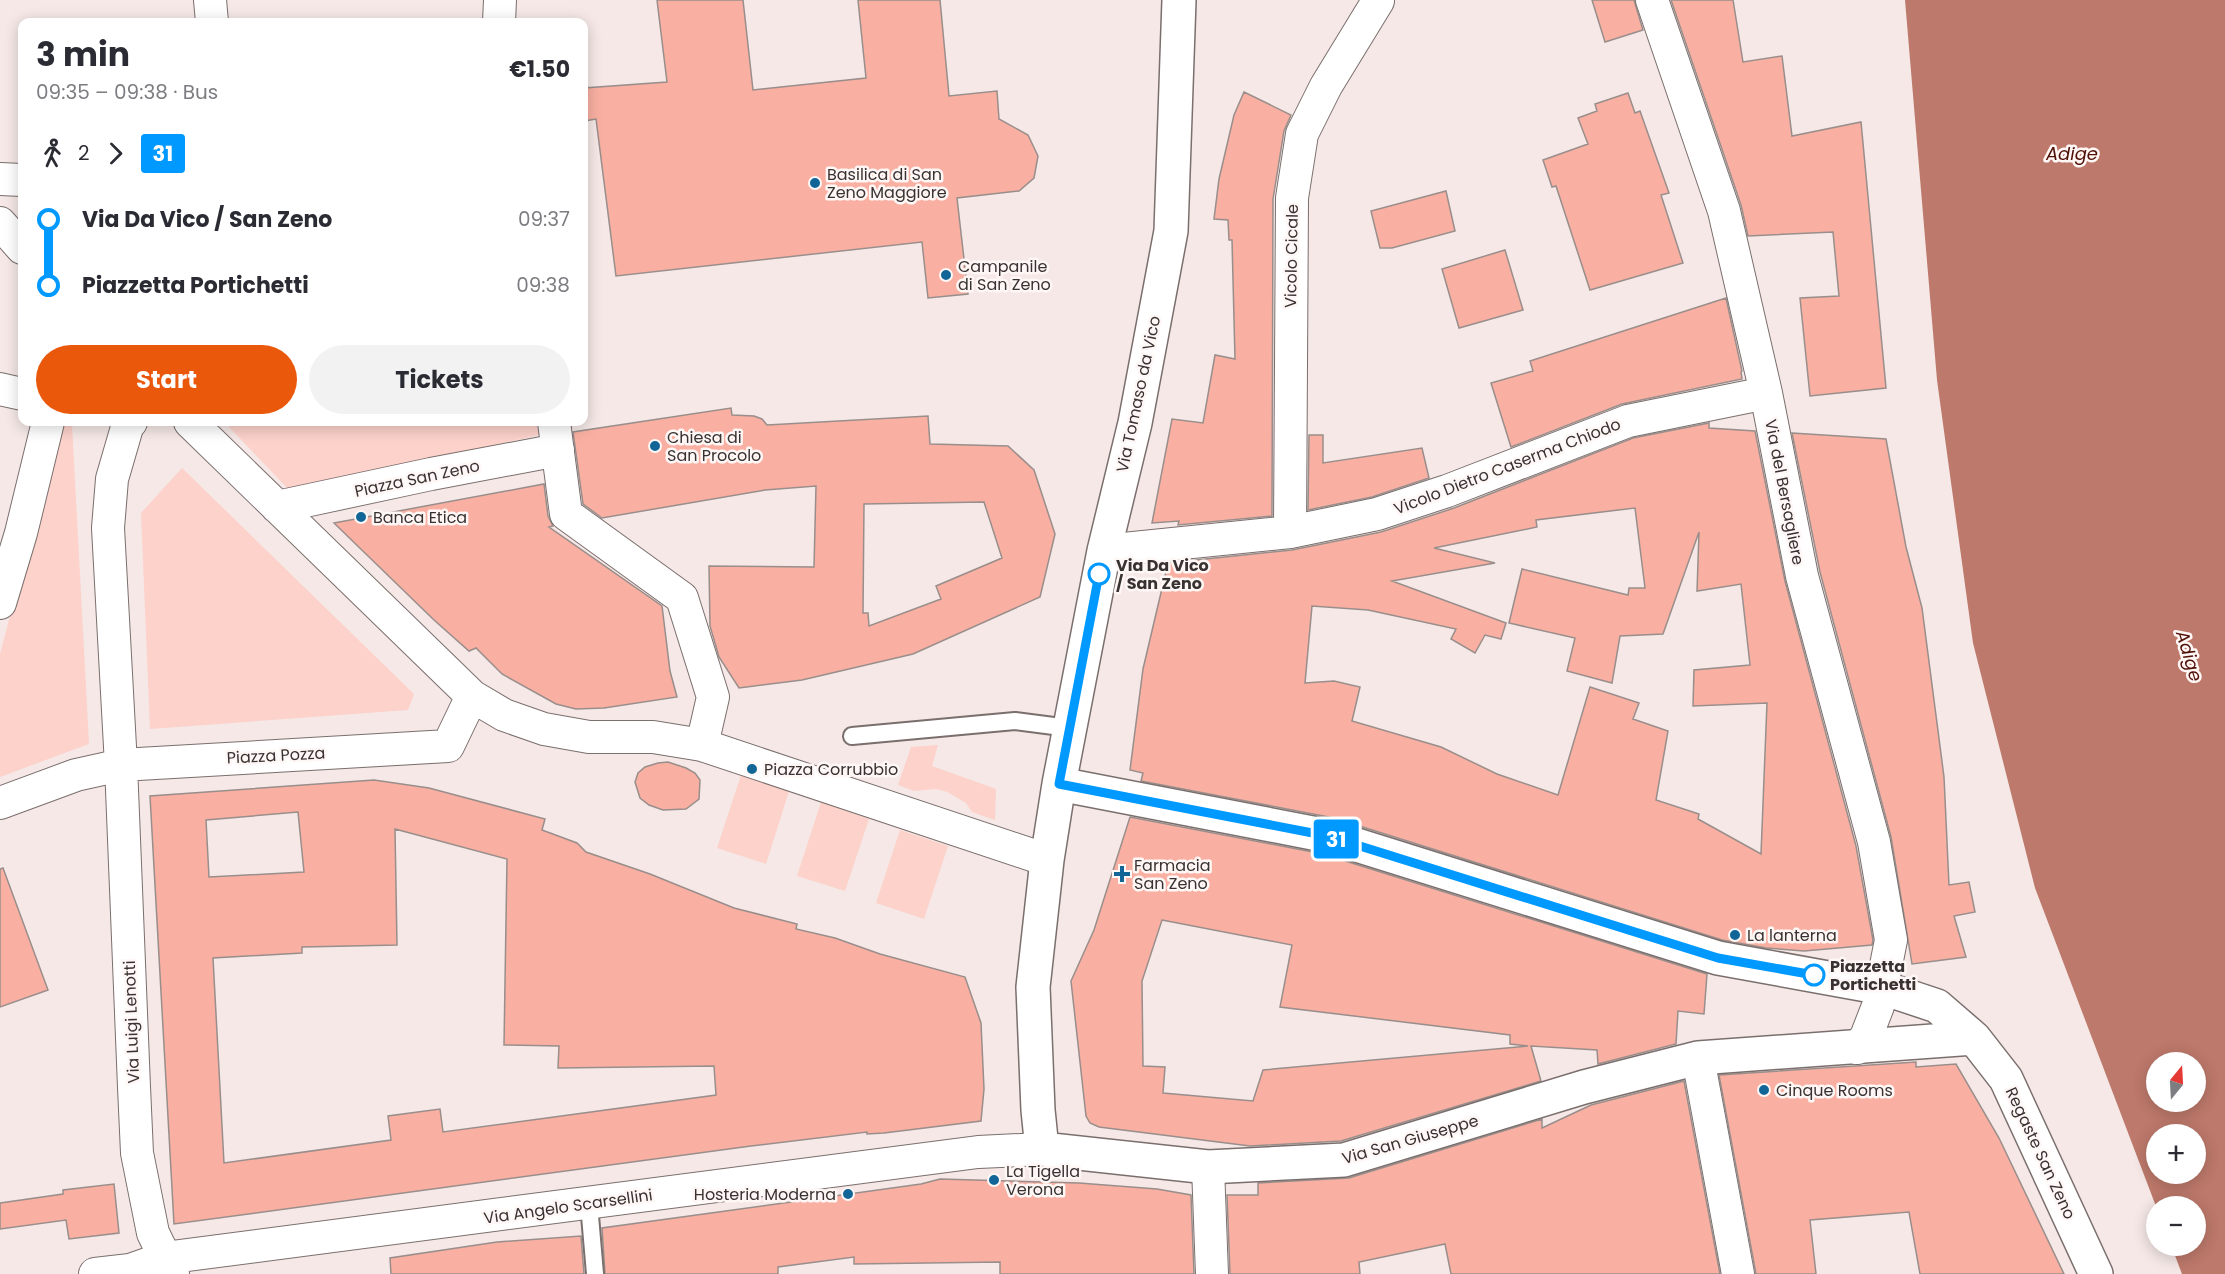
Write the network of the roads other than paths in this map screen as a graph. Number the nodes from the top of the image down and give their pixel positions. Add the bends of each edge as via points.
1 (210, 0) edge
2 (500, 0) edge
3 (1179, 0) edge
4 (1652, 0) edge
5 (1378, 1) edge
6 (212, 18) edge
7 (499, 18) edge
8 (0, 179) edge
9 (18, 180) edge
10 (0, 223) edge
11 (18, 243) edge
12 (0, 389) edge
13 (18, 393) edge
14 (1766, 393) junction
15 (47, 426) edge
16 (125, 426) edge
17 (194, 426) edge
18 (556, 435) edge
19 (277, 507) junction
20 (1290, 532) junction
21 (1104, 551) junction
22 (0, 603) edge
23 (472, 696) junction
24 (1069, 728) junction
25 (852, 736) dead end
26 (702, 745) junction
27 (121, 765) junction
28 (1059, 784) junction
29 (0, 803) edge
30 (1047, 860) junction
31 (1883, 988) junction
32 (1974, 1038) junction
33 (1857, 1048) junction
34 (1698, 1058) junction
35 (1042, 1149) junction
36 (1208, 1167) junction
37 (589, 1204) junction
38 (169, 1266) edge
39 (95, 1274) edge
40 (596, 1274) edge
41 (1212, 1274) edge
42 (1738, 1274) edge
43 (2096, 1274) edge

1 - 6 street
2 - 7 street
3 - 21 street, Via Tomaso da Vico via 1171,231 1134,423
4 - 14 street, Via del Bersagliere via 1724,211
5 - 20 street, Vicolo Cicale via 1302,134 1292,198
8 - 9 street
10 - 11 street
12 - 13 street
14 - 20 street, Vicolo Dietro Caserma Chiodo via 1628,421 1387,511
14 - 31 street, Via del Bersagliere via 1802,576 1874,842 1891,940
15 - 22 street
16 - 27 street via 112,479 108,528
17 - 19 street
18 - 19 street, Piazza San Zeno
18 - 26 street via 566,514 682,598 713,697
19 - 23 street
20 - 21 street, Vicolo Dietro Caserma Chiodo
21 - 24 street, Via Tomaso da Vico
23 - 26 street via 504,716 544,729 589,737 653,737
23 - 27 street, Piazza Pozza via 448,746
24 - 25 lane via 1015,722
24 - 28 street, Via Tomaso da Vico
26 - 30 street
27 - 29 street via 76,775
27 - 38 street, Via Luigi Lenotti via 137,1153 153,1233
28 - 30 street
28 - 31 street via 1328,836 1718,958
30 - 35 street via 1033,987
31 - 32 street via 1937,1006
31 - 33 street via 1866,1038
32 - 33 street
32 - 43 street, Regaste San Zeno via 2006,1079
33 - 34 street
34 - 36 street, Via San Giuseppe via 1584,1087 1344,1160
34 - 42 street
35 - 36 street, Via San Giuseppe
35 - 37 street, Via Angelo Scarsellini via 978,1152
36 - 41 street
37 - 38 street, Via Angelo Scarsellini
37 - 40 lane
38 - 39 street, Via Angelo Scarsellini

